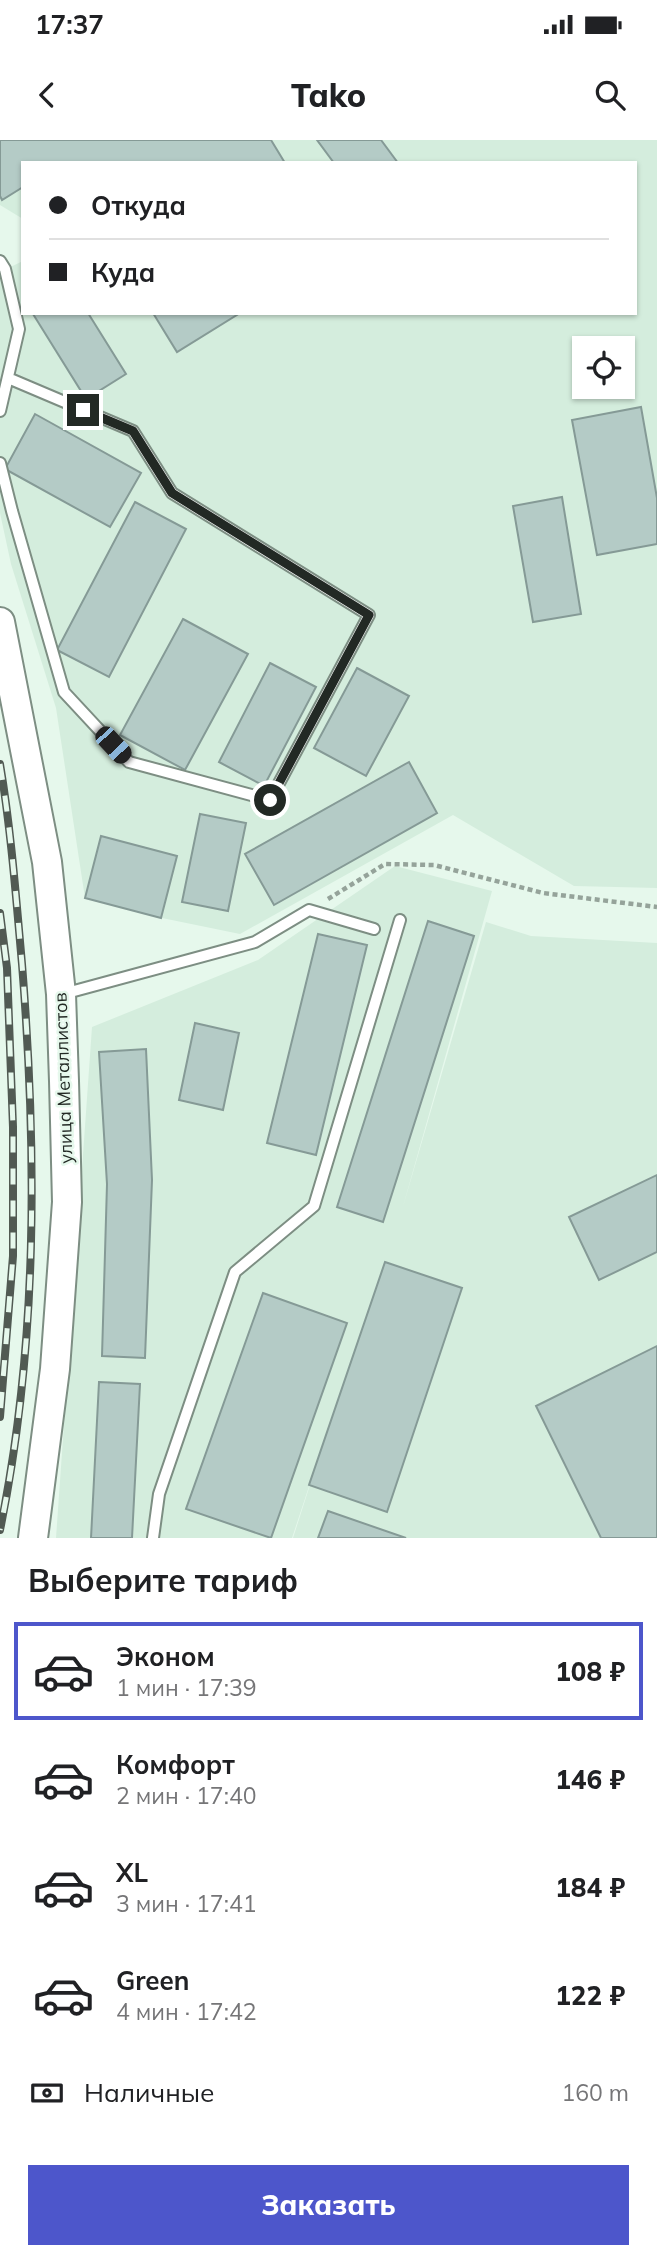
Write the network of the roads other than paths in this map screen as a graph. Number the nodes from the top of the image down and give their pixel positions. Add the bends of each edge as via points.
1 (0, 261) edge
2 (8, 378) junction
3 (0, 411) edge
4 (0, 463) edge
5 (0, 622) edge
6 (400, 920) dead end
7 (374, 929) dead end
8 (61, 994) junction
9 (33, 1538) edge
10 (153, 1538) edge

1 - 2 lane via 19,329
2 - 3 lane
2 - 4 lane via 133,431 172,493 369,615 270,800 129,762 64,692
5 - 8 main road, улица Металлистов via 47,862
6 - 10 lane via 314,1206 234,1272 159,1494
7 - 8 lane via 309,910 255,942
8 - 9 main road, улица Металлистов via 66,1202 55,1369

